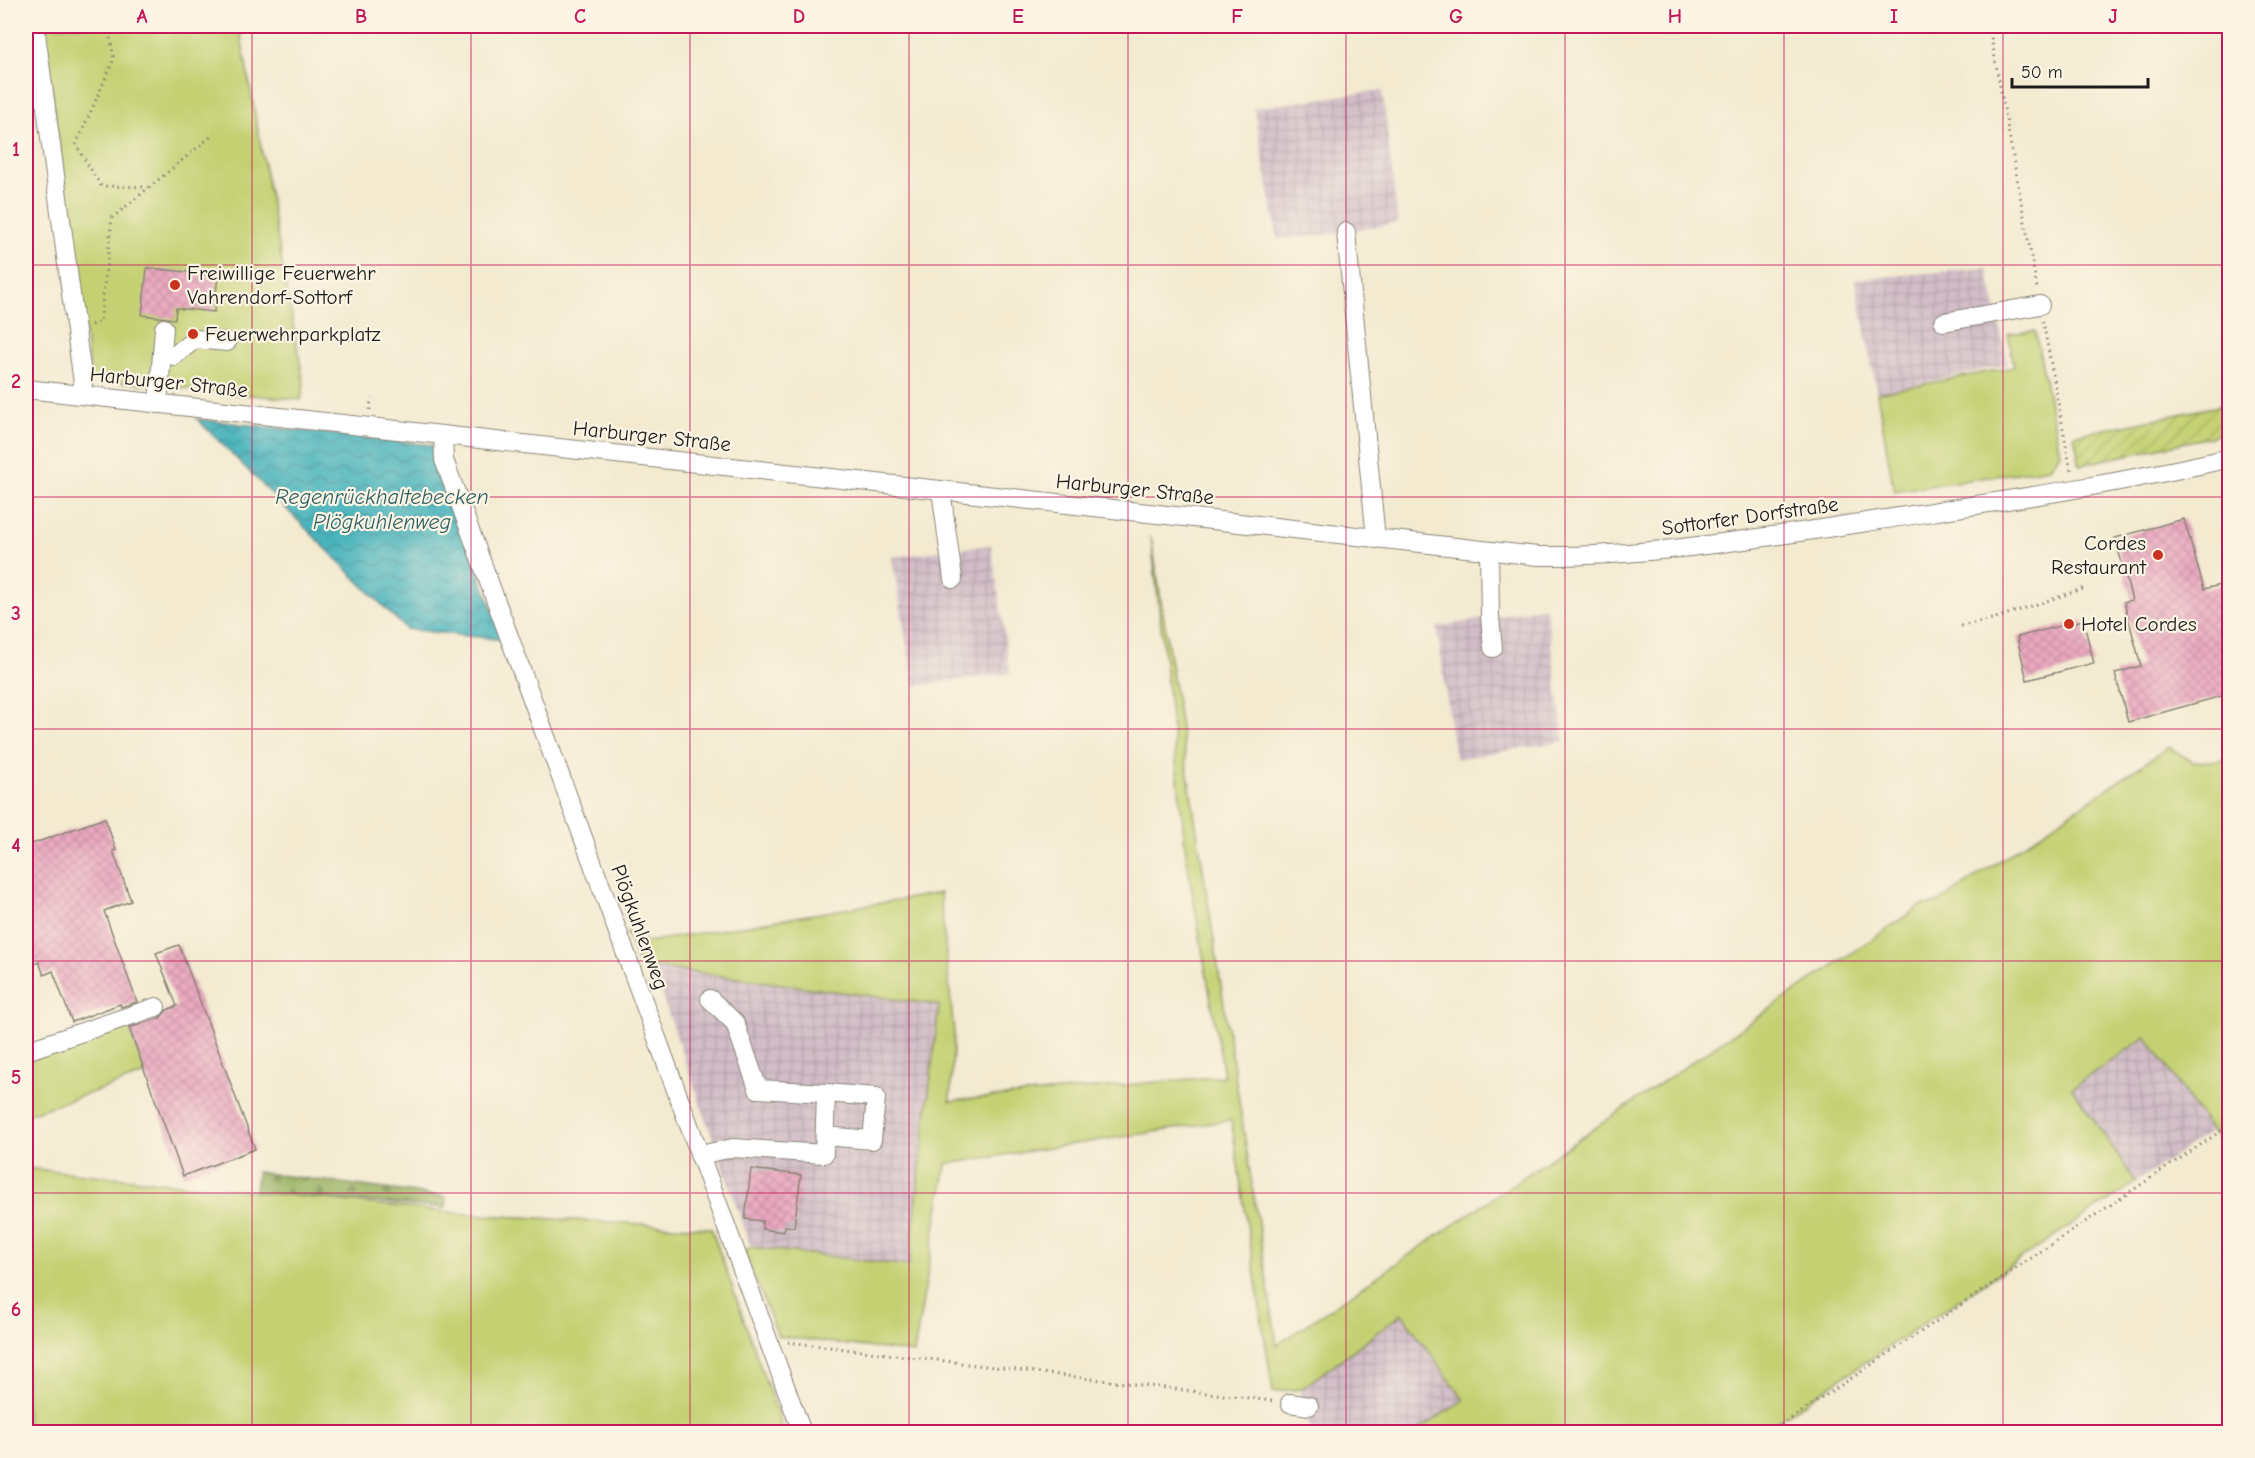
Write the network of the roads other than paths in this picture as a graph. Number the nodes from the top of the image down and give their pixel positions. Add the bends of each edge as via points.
1 (35, 26) edge
2 (1346, 232) dead end
3 (2040, 304) road end
4 (1944, 322) dead end
5 (228, 342) dead end
6 (174, 356) junction
7 (26, 389) edge
8 (82, 395) junction
9 (159, 398) junction
10 (443, 435) junction
11 (2229, 458) edge
12 (941, 490) junction
13 (1273, 527) joint
14 (1376, 539) junction
15 (1489, 552) junction
16 (953, 579) dead end
17 (1493, 648) dead end
18 (710, 999) dead end
19 (156, 1007) dead end
20 (26, 1051) edge
21 (826, 1093) junction
22 (825, 1136) junction
23 (699, 1155) junction
24 (1290, 1403) road end
25 (1309, 1406) dead end
26 (802, 1432) edge

1 - 8 street
2 - 14 street
3 - 4 street
5 - 6 street via 195,339
6 - 9 street via 174,373
6 - 9 street via 163,334
7 - 8 street, Harburger Straße
8 - 9 street, Harburger Straße
9 - 10 street, Harburger Straße
10 - 12 street, Harburger Straße
10 - 23 street, Plögkuhlenweg via 444,460
11 - 15 street, Sottorfer Dorfstraße via 2074,490 1708,546 1582,556
12 - 13 street, Harburger Straße
12 - 16 street
13 - 14 street, Sottorfer Dorfstraße
14 - 15 street, Sottorfer Dorfstraße
15 - 17 street
18 - 21 street via 735,1023 758,1089
19 - 20 street
21 - 22 street
21 - 22 street via 876,1097 872,1140
22 - 23 street via 824,1154 733,1148
23 - 26 street, Plögkuhlenweg
24 - 25 street

